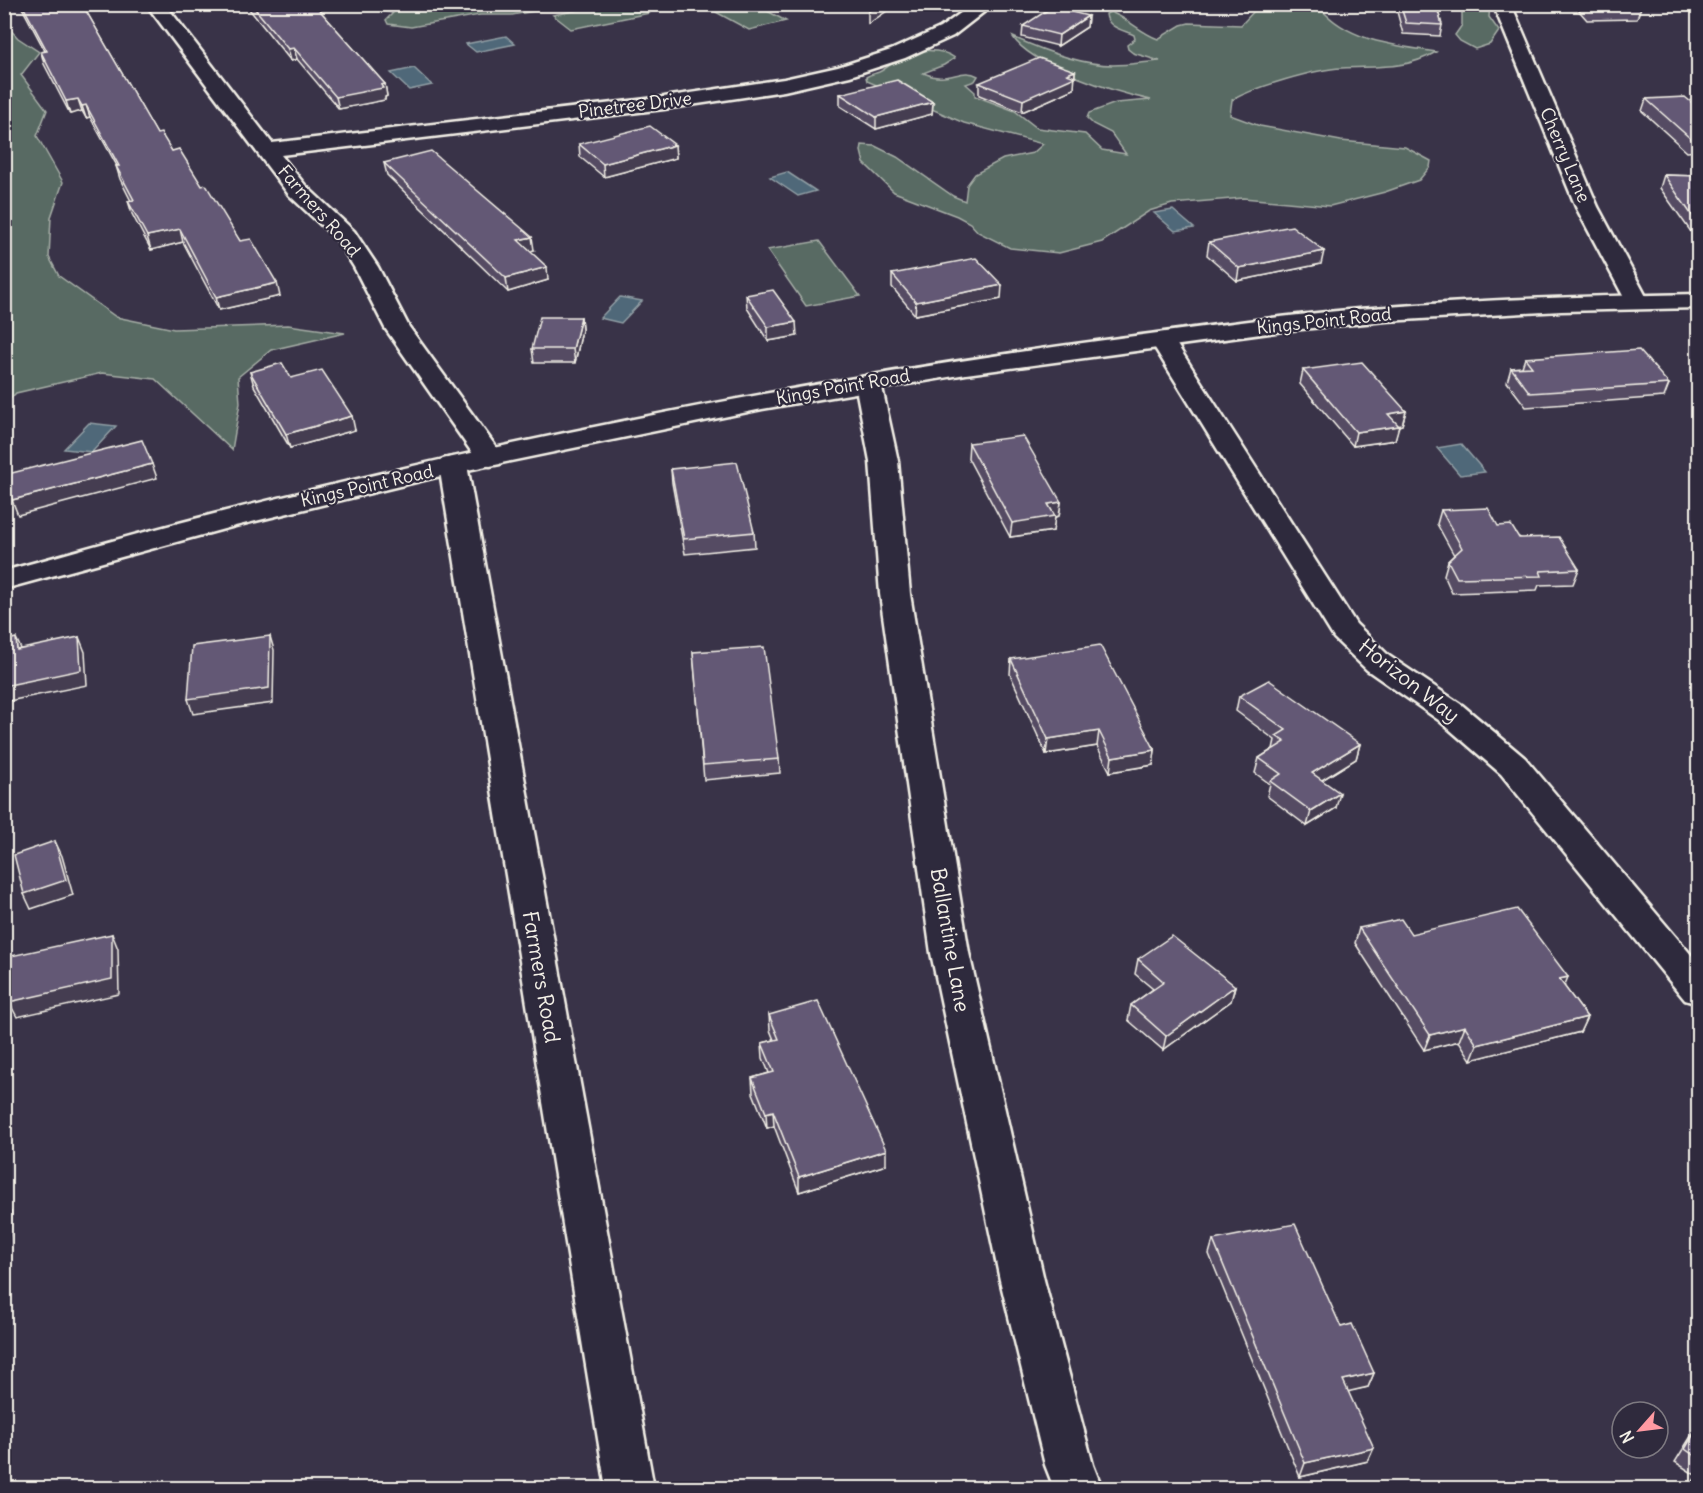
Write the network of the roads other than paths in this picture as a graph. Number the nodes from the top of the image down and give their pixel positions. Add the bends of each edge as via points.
1 (154, 4) edge
2 (985, 4) edge
3 (1502, 4) edge
4 (268, 150) junction
5 (1698, 301) edge
6 (1637, 302) junction
7 (1162, 340) junction
8 (868, 383) junction
9 (490, 458) junction
10 (453, 465) junction
11 (4, 580) edge
12 (1698, 989) edge
13 (630, 1488) edge
14 (1078, 1488) edge

1 - 4 street, Farmers Road
2 - 4 street, Pinetree Drive via 958,25 900,52 856,68 763,89
3 - 6 street, Cherry Lane via 1587,207
4 - 9 street, Farmers Road via 297,190 346,236 398,328
5 - 6 street, Kings Point Road
6 - 7 street, Kings Point Road via 1386,314
7 - 8 street, Kings Point Road
7 - 12 street, Horizon Way via 1345,631 1378,663 1451,713 1513,766
8 - 9 street, Kings Point Road
8 - 14 street, Ballantine Lane via 884,461 895,594 950,953 1022,1280
9 - 10 street, Kings Point Road
10 - 11 street, Kings Point Road via 227,519
10 - 13 street, Farmers Road

